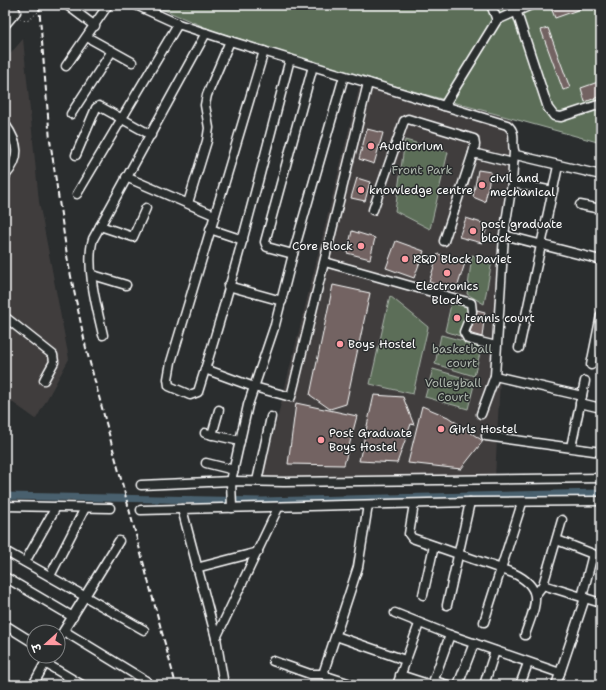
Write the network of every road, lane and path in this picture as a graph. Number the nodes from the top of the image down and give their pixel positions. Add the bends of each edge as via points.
1 (46, 5) edge
2 (67, 5) edge
3 (108, 5) edge
4 (136, 5) edge
5 (491, 5) edge
6 (531, 5) edge
7 (10, 9) edge
8 (516, 10) junction
9 (497, 20) junction
10 (178, 24) junction
11 (5, 25) edge
12 (94, 26) junction
13 (206, 33) junction
14 (87, 37) junction
15 (230, 41) junction
16 (112, 51) junction
17 (264, 51) junction
18 (290, 59) junction
19 (132, 62) dead end
20 (66, 66) dead end
21 (313, 66) junction
22 (344, 76) junction
23 (368, 83) junction
24 (601, 104) edge
25 (444, 106) junction
26 (71, 114) dead end
27 (123, 118) junction
28 (5, 124) edge
29 (151, 135) junction
30 (514, 152) junction
31 (473, 153) junction
32 (76, 155) dead end
33 (513, 163) junction
34 (558, 166) junction
35 (601, 175) edge
36 (5, 176) edge
37 (126, 177) junction
38 (512, 183) junction
39 (553, 190) junction
40 (77, 194) dead end
41 (188, 203) junction
42 (580, 205) dead end
43 (146, 208) dead end
44 (601, 209) edge
45 (373, 210) dead end
46 (214, 215) junction
47 (100, 226) junction
48 (210, 229) junction
49 (504, 235) junction
50 (243, 240) junction
51 (444, 241) dead end
52 (541, 246) junction
53 (293, 254) junction
54 (601, 260) edge
55 (325, 262) junction
56 (93, 275) junction
57 (126, 285) dead end
58 (228, 286) junction
59 (282, 301) junction
60 (601, 315) edge
61 (5, 317) edge
62 (103, 336) dead end
63 (496, 346) junction
64 (519, 348) dead end
65 (591, 365) dead end
66 (205, 369) junction
67 (495, 376) junction
68 (44, 380) dead end
69 (585, 381) dead end
70 (254, 387) junction
71 (581, 399) junction
72 (601, 408) edge
73 (219, 410) dead end
74 (481, 414) dead end
75 (271, 417) dead end
76 (486, 436) dead end
77 (240, 441) junction
78 (571, 447) junction
79 (601, 452) edge
80 (206, 463) dead end
81 (234, 470) junction
82 (601, 478) edge
83 (257, 481) junction
84 (231, 484) junction
85 (141, 485) dead end
86 (601, 501) edge
87 (470, 502) junction
88 (522, 503) junction
89 (414, 504) junction
90 (231, 505) junction
91 (368, 505) junction
92 (5, 506) edge
93 (56, 507) junction
94 (85, 508) junction
95 (110, 508) dead end
96 (278, 508) junction
97 (182, 509) junction
98 (141, 510) dead end
99 (562, 520) dead end
100 (557, 540) junction
101 (119, 541) dead end
102 (434, 546) junction
103 (5, 551) edge
104 (258, 552) junction
105 (458, 554) junction
106 (25, 562) junction
107 (196, 568) junction
108 (501, 570) junction
109 (50, 576) junction
110 (5, 577) edge
111 (543, 584) junction
112 (536, 594) junction
113 (423, 596) dead end
114 (84, 597) junction
115 (584, 597) junction
116 (601, 603) edge
117 (446, 605) dead end
118 (395, 614) dead end
119 (73, 617) junction
120 (484, 622) dead end
121 (419, 624) junction
122 (5, 625) edge
123 (66, 628) edge
124 (144, 630) dead end
125 (66, 632) edge
126 (525, 635) dead end
127 (336, 636) junction
128 (450, 636) junction
129 (26, 638) edge
130 (216, 638) junction
131 (474, 643) junction
132 (496, 651) junction
133 (405, 660) junction
134 (273, 661) dead end
135 (528, 663) junction
136 (44, 664) edge
137 (54, 664) edge
138 (560, 672) junction
139 (324, 674) junction
140 (400, 675) junction
141 (344, 683) edge
142 (432, 684) edge
143 (33, 685) edge
144 (82, 685) edge
145 (150, 685) edge
146 (226, 685) edge
147 (354, 685) edge
148 (397, 685) edge
149 (448, 685) edge
150 (458, 685) edge
151 (484, 685) edge
152 (520, 685) edge
153 (556, 685) edge

1 - 7 path via 26,21
2 - 12 street
3 - 12 street
4 - 10 street
5 - 9 street
6 - 8 street
7 - 11 street
8 - 9 street
8 - 24 street via 548,108 554,116 562,117
9 - 25 street
10 - 13 street
10 - 27 street
12 - 14 street
13 - 15 street
13 - 29 street
14 - 16 street
14 - 20 street
15 - 17 street
15 - 41 street via 207,95 207,141
16 - 19 street
16 - 26 street
17 - 18 street
17 - 46 street
18 - 21 street
18 - 50 street
21 - 22 street
21 - 53 street via 265,242 267,247
22 - 23 street
22 - 53 street
23 - 25 street
23 - 55 street
25 - 30 street via 507,125 514,134
27 - 29 street
27 - 32 street via 102,106 98,107
27 - 40 street
28 - 36 street via 16,144 17,157
29 - 37 street
30 - 33 street
30 - 34 street via 519,156
31 - 33 street
31 - 45 street via 474,139 408,119 404,120
31 - 51 street
33 - 38 street
34 - 35 street
34 - 39 street
37 - 41 street
37 - 47 street
38 - 39 street
38 - 49 street
39 - 52 street
41 - 46 street
42 - 44 street
43 - 47 street via 133,237
46 - 48 street
47 - 56 street via 90,248
48 - 50 street
48 - 66 street via 171,362 169,386 190,395 196,394
49 - 52 street
49 - 63 street
50 - 58 street
52 - 54 street
52 - 64 street
53 - 59 street
55 - 63 street via 471,302 472,312 464,332 468,338
55 - 70 street via 291,397
56 - 57 street
56 - 62 street
58 - 59 street
58 - 66 street
59 - 70 street
60 - 65 street
61 - 68 street via 53,355 54,362
63 - 67 street
66 - 70 street
67 - 71 street
67 - 74 street
69 - 71 street
70 - 77 street
71 - 72 street
71 - 78 street
73 - 77 street via 209,434
75 - 83 street
76 - 78 street
77 - 81 street
78 - 79 street
80 - 81 street
81 - 84 street
82 - 83 street
83 - 84 street
84 - 85 street
84 - 90 street
86 - 88 street
87 - 88 street
87 - 89 street
87 - 105 street
88 - 108 street
89 - 91 street
89 - 102 street via 410,537
90 - 96 street
90 - 97 street
91 - 96 street
91 - 127 street via 358,567
92 - 93 street
93 - 94 street
93 - 106 street
94 - 95 street
94 - 109 street
96 - 104 street
97 - 98 street
97 - 107 street
99 - 100 street
100 - 111 street
100 - 115 street via 593,554
101 - 114 street
102 - 105 street
102 - 113 street
103 - 106 street
104 - 107 street
104 - 130 street
105 - 108 street
105 - 117 street
106 - 109 street
107 - 130 street
108 - 112 street via 524,578
108 - 120 street
109 - 114 street
110 - 119 street
111 - 112 street
111 - 115 street
112 - 126 street
114 - 119 street
114 - 124 street
115 - 116 street
115 - 138 street
118 - 121 street
119 - 123 street
121 - 128 street
121 - 133 street
122 - 129 street
125 - 145 street
127 - 133 street
127 - 139 street
128 - 131 street
128 - 142 street
130 - 146 street
131 - 132 street
131 - 150 street
132 - 135 street
132 - 151 street
133 - 140 street
134 - 139 street via 310,674
135 - 138 street
135 - 152 street
136 - 143 street
137 - 144 street
138 - 153 street
139 - 141 street
140 - 142 street
140 - 148 street
141 - 147 street
142 - 149 street

